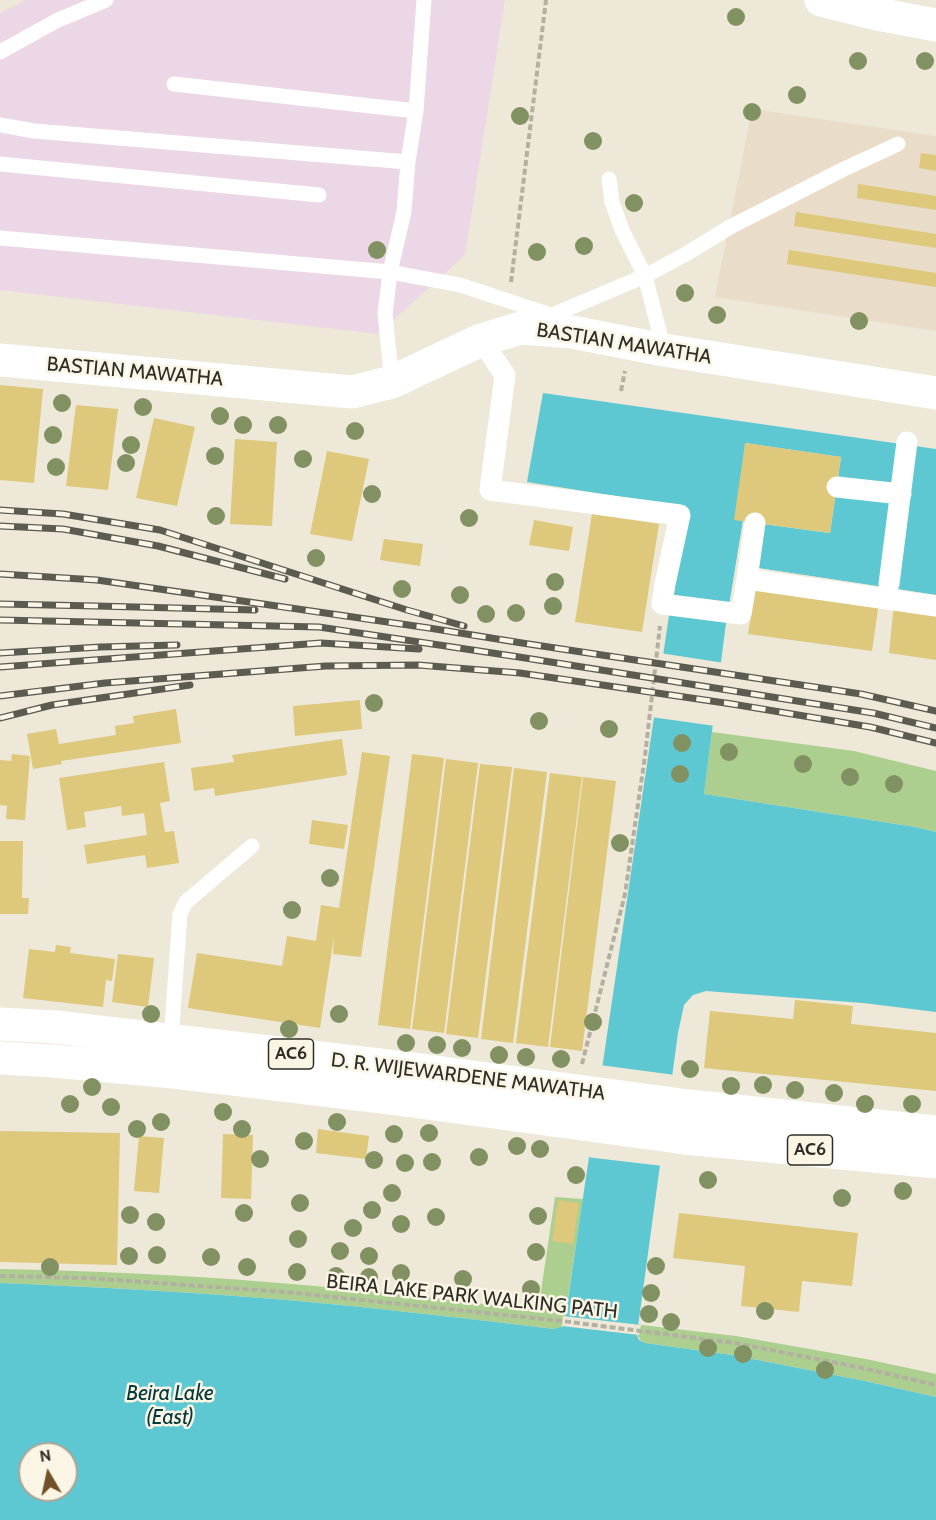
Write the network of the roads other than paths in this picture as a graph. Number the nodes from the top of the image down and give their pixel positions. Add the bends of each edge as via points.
1 (106, 0) edge
2 (424, 0) edge
3 (821, 0) edge
4 (936, 25) edge
5 (0, 52) edge
6 (174, 84) dead end
7 (416, 111) junction
8 (0, 125) edge
9 (898, 144) dead end
10 (408, 162) junction
11 (0, 164) edge
12 (609, 178) dead end
13 (319, 195) dead end
14 (0, 238) edge
15 (390, 272) junction
16 (645, 276) junction
17 (515, 314) junction
18 (551, 315) junction
19 (481, 340) junction
20 (664, 350) junction
21 (0, 360) edge
22 (392, 382) junction
23 (936, 393) edge
24 (907, 442) dead end
25 (837, 487) dead end
26 (901, 494) junction
27 (755, 523) dead end
28 (747, 579) junction
29 (889, 584) dead end
30 (936, 606) edge
31 (252, 846) dead end
32 (0, 1024) edge
33 (171, 1040) junction
34 (0, 1058) edge
35 (687, 1122) junction
36 (936, 1132) edge
37 (936, 1162) edge

1 - 5 lane via 58,20
2 - 7 lane
3 - 4 main road
6 - 7 lane
7 - 10 lane
8 - 10 lane
9 - 16 lane via 730,227
10 - 15 lane via 404,212
11 - 13 lane
12 - 16 lane via 622,230
14 - 15 lane
15 - 17 lane via 460,285
15 - 22 lane via 385,314
16 - 18 lane
16 - 20 lane
17 - 18 lane
17 - 18 lane
17 - 19 main road, BASTIAN MAWATHA
17 - 20 main road, BASTIAN MAWATHA via 572,332
19 - 22 main road, BASTIAN MAWATHA
19 - 28 street via 505,375 490,490 680,515 663,604 741,615
20 - 23 main road, BASTIAN MAWATHA
21 - 22 main road, BASTIAN MAWATHA via 352,392
24 - 26 street
25 - 26 street
26 - 29 street
27 - 28 street
28 - 30 street
31 - 33 lane via 186,902 180,914
32 - 33 main road, D. R. WIJEWARDENE MAWATHA / AC6
33 - 35 main road, D. R. WIJEWARDENE MAWATHA / AC6 via 578,1090
34 - 35 main road, D. R. WIJEWARDENE MAWATHA / AC6 via 174,1072 577,1123
35 - 36 main road, D. R. WIJEWARDENE MAWATHA / AC6
35 - 37 main road, D. R. WIJEWARDENE MAWATHA / AC6

